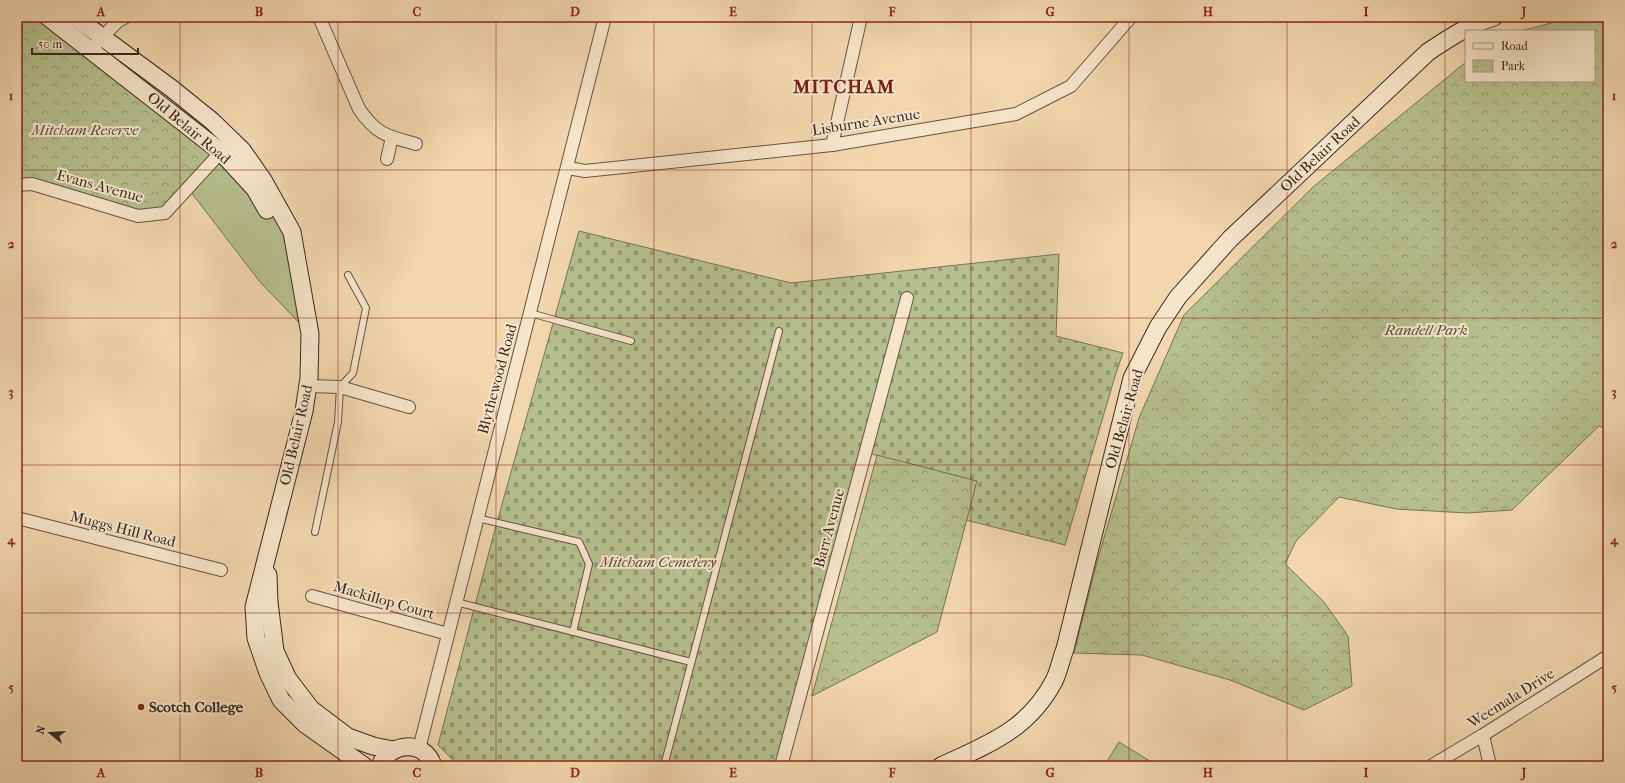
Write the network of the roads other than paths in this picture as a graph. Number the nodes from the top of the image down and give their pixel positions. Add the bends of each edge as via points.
1 (48, 17) edge
2 (126, 17) edge
3 (319, 17) edge
4 (605, 17) edge
5 (861, 17) edge
6 (1131, 17) edge
7 (1494, 17) edge
8 (78, 19) edge
9 (102, 37) junction
10 (91, 51) junction
11 (392, 137) junction
12 (416, 144) dead end
13 (832, 145) junction
14 (227, 146) junction
15 (387, 159) dead end
16 (568, 168) junction
17 (17, 185) edge
18 (348, 275) dead end
19 (907, 298) dead end
20 (530, 313) junction
21 (779, 331) dead end
22 (631, 341) dead end
23 (308, 386) junction
24 (340, 387) junction
25 (408, 407) dead end
26 (17, 518) edge
27 (477, 518) junction
28 (315, 532) dead end
29 (268, 554) junction
30 (221, 570) dead end
31 (312, 596) dead end
32 (456, 602) junction
33 (573, 632) junction
34 (448, 634) junction
35 (1608, 656) edge
36 (691, 662) junction
37 (1483, 735) junction
38 (418, 749) junction
39 (393, 750) junction
40 (364, 766) edge
41 (380, 766) edge
42 (433, 766) edge
43 (664, 766) edge
44 (781, 766) edge
45 (942, 766) edge
46 (1431, 766) edge
47 (1490, 766) edge

1 - 10 main road, Old Belair Road
2 - 9 street via 116,22
3 - 11 street via 359,109 378,131
4 - 16 street, Blythewood Road
5 - 13 street
6 - 13 street, Lisburne Avenue via 1071,86 1016,114
7 - 45 main road, Old Belair Road via 1449,38 1428,52 1230,239 1178,297 1158,327 1132,378 1065,649 1055,679 1029,716 1006,734
8 - 9 main road, Old Belair Road
9 - 10 street
9 - 14 main road, Old Belair Road via 212,121
10 - 14 main road, Old Belair Road
11 - 12 street
11 - 15 street
13 - 16 street, Lisburne Avenue via 585,171
14 - 17 street, Evans Avenue via 165,213 138,216 32,184
14 - 23 main road, Old Belair Road via 281,233 299,268 310,334
16 - 20 street, Blythewood Road
18 - 24 lane via 366,308 353,373
19 - 44 street, Barr Avenue
20 - 22 lane
20 - 27 street, Blythewood Road
21 - 36 lane
23 - 24 street
23 - 29 main road, Old Belair Road
24 - 25 street
24 - 28 lane via 338,422
26 - 30 street, Muggs Hill Road
27 - 32 street, Blythewood Road
27 - 33 lane via 579,542 589,564
29 - 39 main road, Old Belair Road via 269,602 275,651 288,679 311,709 348,738
29 - 40 main road, Old Belair Road via 254,607 256,638 268,673 281,700 305,724
31 - 34 street, Mackillop Court
32 - 33 lane
32 - 34 street, Blythewood Road
33 - 36 lane
34 - 38 street, Blythewood Road
35 - 37 street, Weemala Drive
36 - 43 lane
37 - 46 street, Weemala Drive
37 - 47 street
38 - 39 main road via 410,746
38 - 42 main road via 427,755
39 - 41 main road via 386,755

